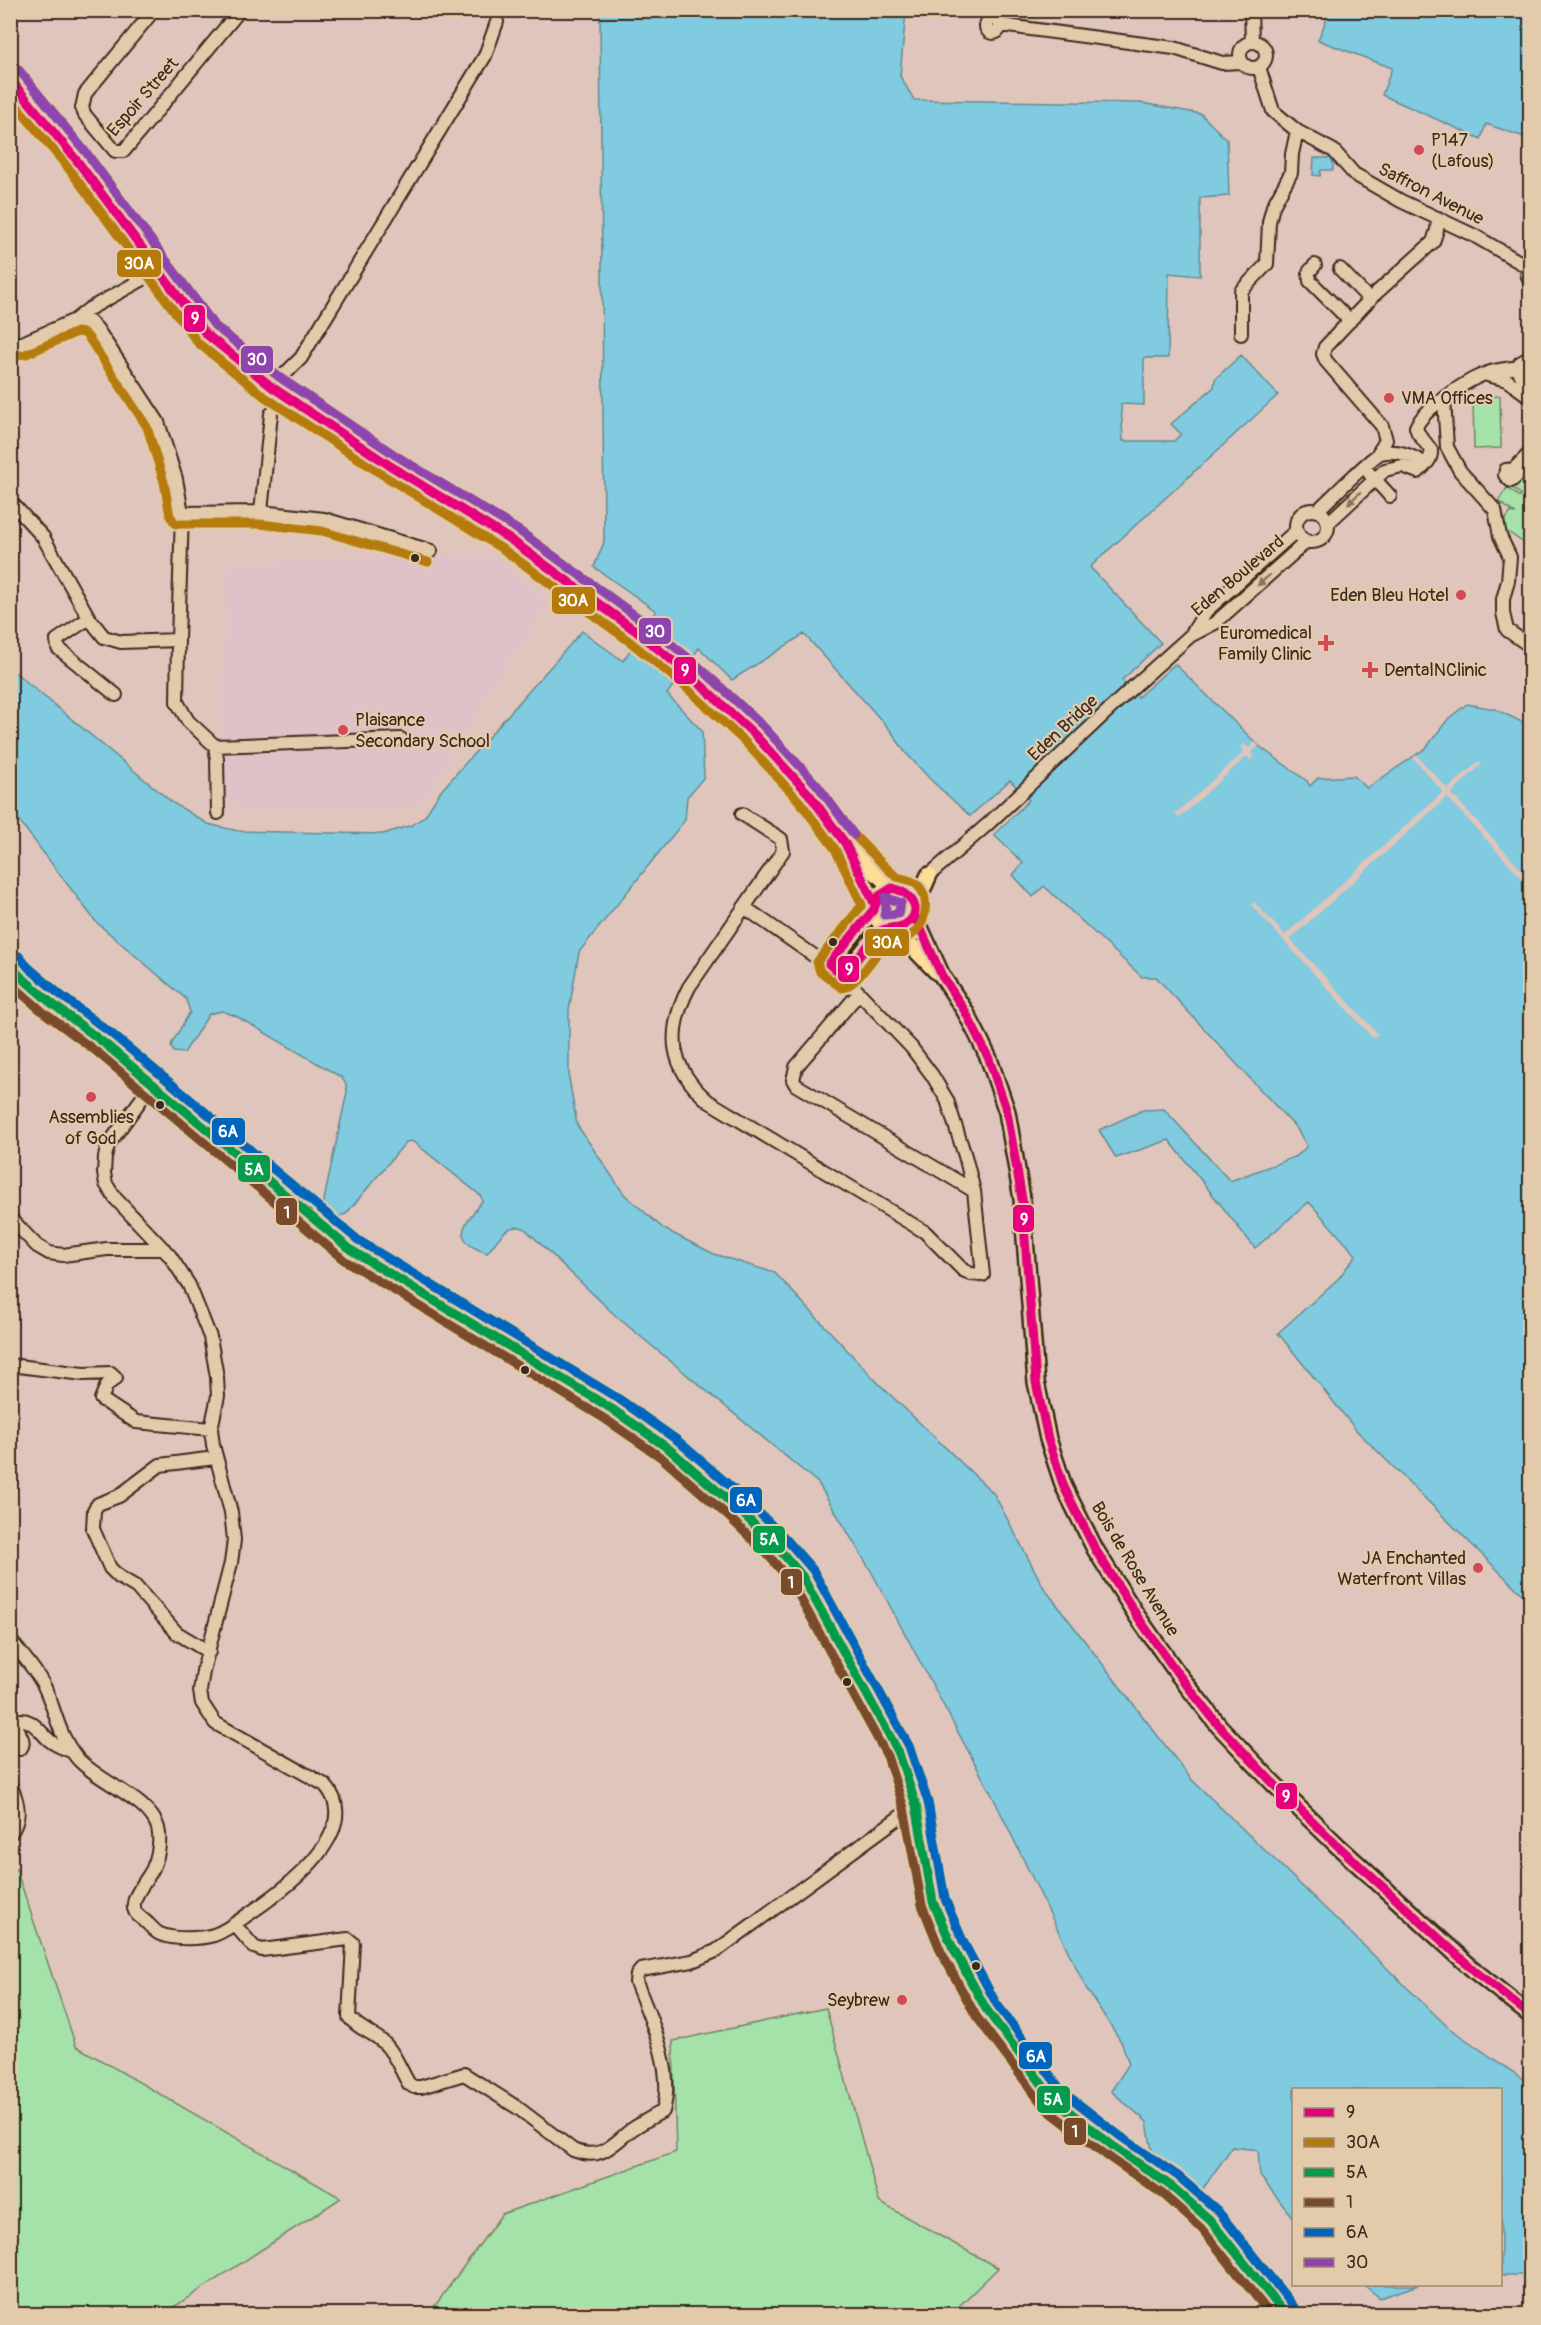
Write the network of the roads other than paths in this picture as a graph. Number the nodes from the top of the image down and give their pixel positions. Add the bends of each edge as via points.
1 (154, 10) edge
2 (240, 10) edge
3 (1251, 10) edge
4 (497, 21) dead end
5 (1000, 25) dead end
6 (1252, 42) junction
7 (1241, 62) junction
8 (1259, 67) junction
9 (10, 78) edge
10 (1297, 131) junction
11 (1438, 218) junction
12 (1315, 266) dead end
13 (1529, 266) edge
14 (1340, 269) dead end
15 (156, 272) dead end
16 (1530, 282) edge
17 (1370, 300) junction
18 (75, 320) junction
19 (1350, 321) junction
20 (1241, 334) dead end
21 (10, 344) edge
22 (1530, 357) edge
23 (1519, 367) junction
24 (1483, 374) junction
25 (1529, 381) edge
26 (1347, 386) junction
27 (272, 387) junction
28 (1530, 398) edge
29 (1444, 399) junction
30 (271, 414) dead end
31 (1395, 452) junction
32 (1530, 453) edge
33 (1377, 455) junction
34 (1364, 468) junction
35 (1422, 468) junction
36 (1514, 469) dead end
37 (1385, 470) junction
38 (1374, 479) junction
39 (1390, 495) dead end
40 (10, 501) edge
41 (1317, 511) junction
42 (261, 512) junction
43 (182, 513) junction
44 (1328, 523) junction
45 (1297, 530) junction
46 (1307, 541) junction
47 (431, 551) dead end
48 (88, 618) junction
49 (1190, 636) junction
50 (178, 640) junction
51 (1530, 646) edge
52 (1133, 687) joint
53 (116, 695) dead end
54 (402, 739) dead end
55 (215, 746) junction
56 (218, 813) dead end
57 (742, 814) dead end
58 (844, 843) junction
59 (929, 875) junction
60 (895, 888) junction
61 (874, 906) junction
62 (744, 907) junction
63 (914, 910) junction
64 (891, 928) junction
65 (10, 964) edge
66 (828, 964) junction
67 (843, 976) junction
68 (942, 976) junction
69 (859, 993) junction
70 (153, 1083) junction
71 (974, 1191) junction
72 (10, 1218) edge
73 (164, 1250) junction
74 (10, 1365) edge
75 (211, 1429) junction
76 (215, 1458) junction
77 (10, 1640) edge
78 (209, 1652) junction
79 (10, 1743) edge
80 (72, 1751) junction
81 (10, 1785) edge
82 (916, 1805) junction
83 (10, 1834) edge
84 (234, 1924) junction
85 (1530, 2015) edge
86 (1285, 2314) edge

1 - 2 street, Espoir Street via 85,94 82,103 85,115 115,151 124,152
3 - 6 street
4 - 27 street via 485,56 301,358
5 - 7 street via 1174,48 1222,63
6 - 7 street via 1242,47
6 - 8 street via 1261,44 1266,52
7 - 8 street via 1247,67
8 - 10 street, Saffron Avenue via 1273,111
9 - 27 main road via 206,334
10 - 11 street, Saffron Avenue via 1334,151 1353,174
10 - 20 street via 1291,173 1269,222 1267,264 1241,291
11 - 13 street, Saffron Avenue
11 - 17 street via 1433,242
12 - 19 street via 1309,272 1310,281
13 - 16 street
14 - 17 street
15 - 18 street
17 - 19 street
18 - 21 street via 22,343
18 - 43 street via 90,322 97,329 158,422
19 - 26 street via 1324,347 1323,354
22 - 23 street
23 - 24 street
23 - 25 street via 1520,374
24 - 28 street via 1508,380
24 - 29 street
25 - 28 street
26 - 31 street via 1377,411 1391,430
26 - 33 street via 1382,426 1386,440
27 - 58 main road via 511,540 636,631 762,742 809,794
29 - 35 street via 1416,427 1431,450 1431,458
29 - 51 street via 1447,447 1460,471 1495,510 1500,536 1510,557 1503,599 1507,630
30 - 42 street
31 - 33 street
31 - 35 street via 1413,456
31 - 37 street
32 - 36 street
33 - 34 street, Eden Boulevard
34 - 38 street
34 - 41 street, Eden Boulevard
35 - 37 street via 1402,466
37 - 38 street, Eden Boulevard
38 - 39 street
38 -> 44 street, Eden Boulevard
40 - 48 street via 43,537
41 - 44 street
41 - 45 street, Eden Boulevard via 1302,514
42 - 43 street
42 - 47 street via 324,519
43 - 50 street
44 - 46 street, Eden Boulevard via 1321,539
45 - 46 street, Eden Boulevard
45 - 49 street, Eden Boulevard via 1206,611
46 -> 49 street, Eden Boulevard via 1215,623
48 - 50 street via 104,637 121,642
48 - 53 street via 56,644
49 - 52 street, Eden Boulevard
50 - 55 street via 177,702 188,721
52 - 59 street, Eden Bridge
54 - 55 street
55 - 56 street
57 - 62 street via 783,844 780,856
58 - 60 main road
58 - 61 main road
59 - 60 main road
59 - 63 main road
60 - 61 main road via 880,893
60 - 63 main road via 911,897
61 - 64 main road via 878,920
61 - 66 main road
62 - 66 street
62 - 71 street via 677,1010 673,1032 676,1049 682,1072 696,1090 708,1101 925,1232 963,1270 983,1275
63 - 64 main road via 906,924
63 - 68 main road, Bois de Rose Avenue
64 - 67 main road via 879,932
64 - 68 main road, Bois de Rose Avenue
65 - 70 main road via 50,1002
66 - 67 street
67 - 69 street
68 - 85 main road, Bois de Rose Avenue via 989,1059 1007,1112 1022,1199 1036,1382 1048,1439 1064,1487 1095,1549 1171,1664 1219,1726 1338,1846 1476,1972
69 - 71 street via 911,1047 947,1100
69 - 71 street via 796,1067 793,1080
70 - 73 street via 108,1145 104,1173 114,1198
70 - 82 main road via 351,1250 612,1409 669,1449 736,1507 801,1576 898,1750
72 - 73 street via 49,1253
73 - 75 street via 189,1285 210,1337 218,1396
74 - 75 street via 83,1374 111,1373 116,1378 107,1385 101,1399 136,1422
75 - 76 street
76 - 78 street via 231,1512 234,1540
76 - 78 street via 160,1465 119,1496 98,1504 93,1529 110,1568 136,1587 177,1633
77 - 80 street via 44,1686 65,1743
78 - 84 street via 200,1691 202,1703 215,1724 325,1785 336,1804 333,1825 315,1861
79 - 80 street via 20,1749 23,1745 13,1722 23,1720 58,1746
80 - 84 street via 106,1783 147,1810 158,1827 159,1851 134,1904 135,1912 159,1934 184,1938 214,1935
81 - 83 street via 18,1811 16,1826
82 - 84 street via 716,1951 692,1961 641,1970 636,1982 655,2031 668,2095 663,2111 613,2147 592,2154 573,2150 464,2074 421,2087 409,2084 389,2048 350,2018 353,1943 348,1939 262,1950 254,1947
82 - 86 main road via 933,1902 986,2009 1053,2099 1171,2186 1210,2220

